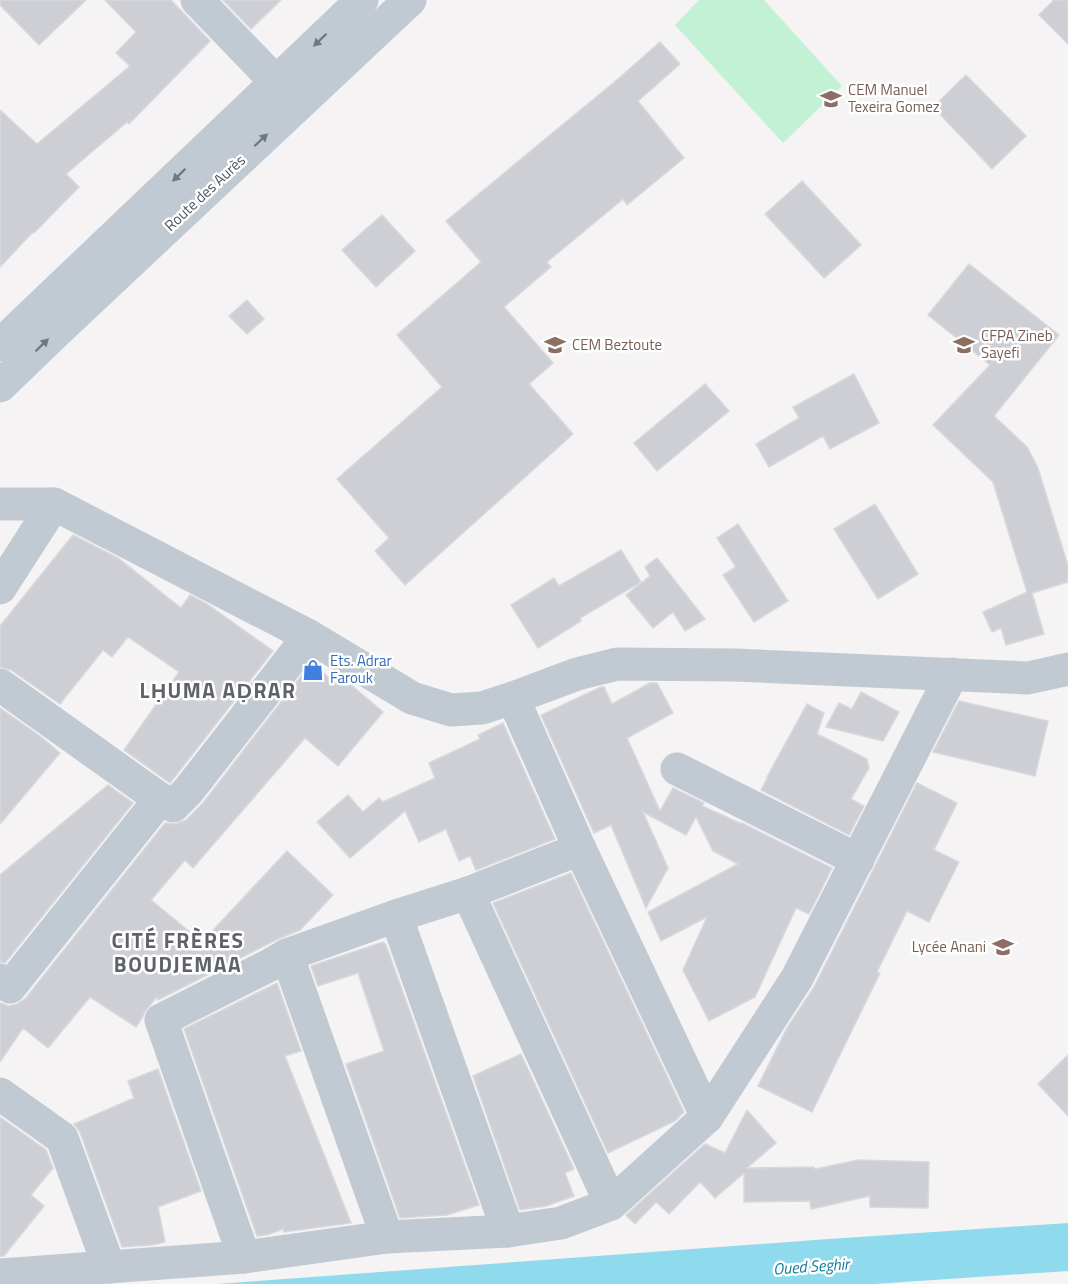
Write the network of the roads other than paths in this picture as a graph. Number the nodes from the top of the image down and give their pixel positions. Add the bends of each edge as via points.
1 (197, 0) edge
2 (362, 0) edge
3 (410, 0) edge
4 (276, 82) junction
5 (0, 345) edge
6 (0, 386) edge
7 (0, 504) edge
8 (54, 504) junction
9 (0, 588) edge
10 (309, 636) junction
11 (1068, 669) edge
12 (952, 674) junction
13 (0, 685) edge
14 (513, 698) junction
15 (677, 769) dead end
16 (160, 800) junction
17 (580, 849) junction
18 (858, 860) junction
19 (468, 893) junction
20 (396, 916) junction
21 (287, 955) junction
22 (0, 980) edge
23 (0, 1094) edge
24 (707, 1117) junction
25 (611, 1204) junction
26 (508, 1231) junction
27 (387, 1237) junction
28 (244, 1257) junction
29 (109, 1266) junction
30 (0, 1275) edge

1 - 4 street
2 -> 4 street, Route des Aurès
6 -> 3 street, Route des Aurès
4 -> 5 street, Route des Aurès
7 - 8 street
8 - 9 street
8 - 10 street
10 - 14 street via 412,698 451,710 482,708
10 - 16 street via 188,791 173,806
11 - 12 street via 1028,678
12 - 14 street via 617,664
12 - 18 street
13 - 16 street
14 - 17 street
15 - 18 street
16 - 22 street via 10,987
17 - 19 street
17 - 24 street
18 - 24 street via 797,978
19 - 20 street
19 - 25 street
20 - 21 street
20 - 26 street
21 - 27 street
21 - 28 street via 161,1020
23 - 29 street via 63,1137
24 - 25 street
25 - 26 street via 561,1223
26 - 27 street
27 - 28 street
28 - 29 street
29 - 30 street

